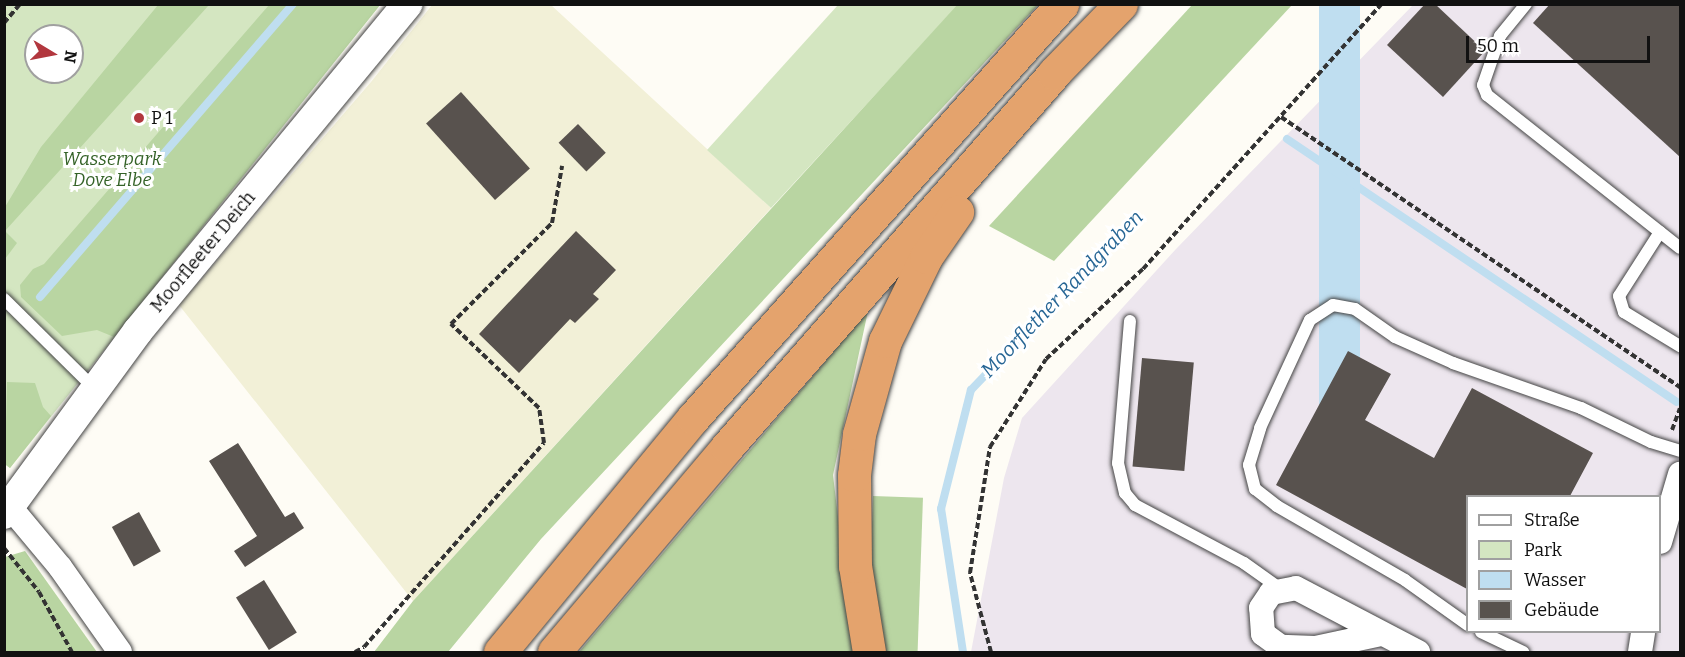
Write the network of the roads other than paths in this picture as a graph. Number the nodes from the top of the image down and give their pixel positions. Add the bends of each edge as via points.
1 (408, 4) edge
2 (1062, 4) edge
3 (1121, 4) edge
4 (1526, 4) edge
5 (1054, 73) junction
6 (1660, 232) junction
7 (1680, 248) edge
8 (4, 299) edge
9 (1130, 321) dead end
10 (1680, 346) edge
11 (94, 388) junction
12 (1680, 451) edge
13 (1680, 474) edge
14 (7, 511) edge
15 (1661, 536) edge
16 (1280, 588) junction
17 (1466, 624) edge
18 (1483, 633) edge
19 (1643, 633) edge
20 (1381, 634) junction
21 (120, 652) edge
22 (500, 652) edge
23 (554, 652) edge
24 (869, 652) edge
25 (1418, 652) edge
26 (1523, 652) edge
27 (1640, 652) edge

1 - 11 street, Moorfleeter Deich
2 - 22 highway via 701,409
3 - 5 highway
4 - 6 lane via 1500,36 1484,86 1487,95
5 - 23 highway via 727,447
5 - 24 highway via 926,257 885,340 871,381 859,434 853,515 855,566
6 - 7 lane
6 - 10 lane via 1619,296 1624,312
8 - 11 lane
9 - 16 lane via 1118,463 1125,493 1136,505 1244,563
11 - 14 street, Moorfleeter Deich
12 - 17 lane via 1651,442 1581,408 1453,363 1395,337 1355,309 1333,305 1310,320 1260,428 1249,465 1255,489 1277,506 1405,580
13 - 15 street
14 - 21 street, Moorfleeter Deich via 60,567
16 - 20 street via 1302,590
16 - 20 street via 1265,600 1260,617 1263,634 1274,645 1315,648
18 - 26 lane
19 - 27 street
20 - 25 street

